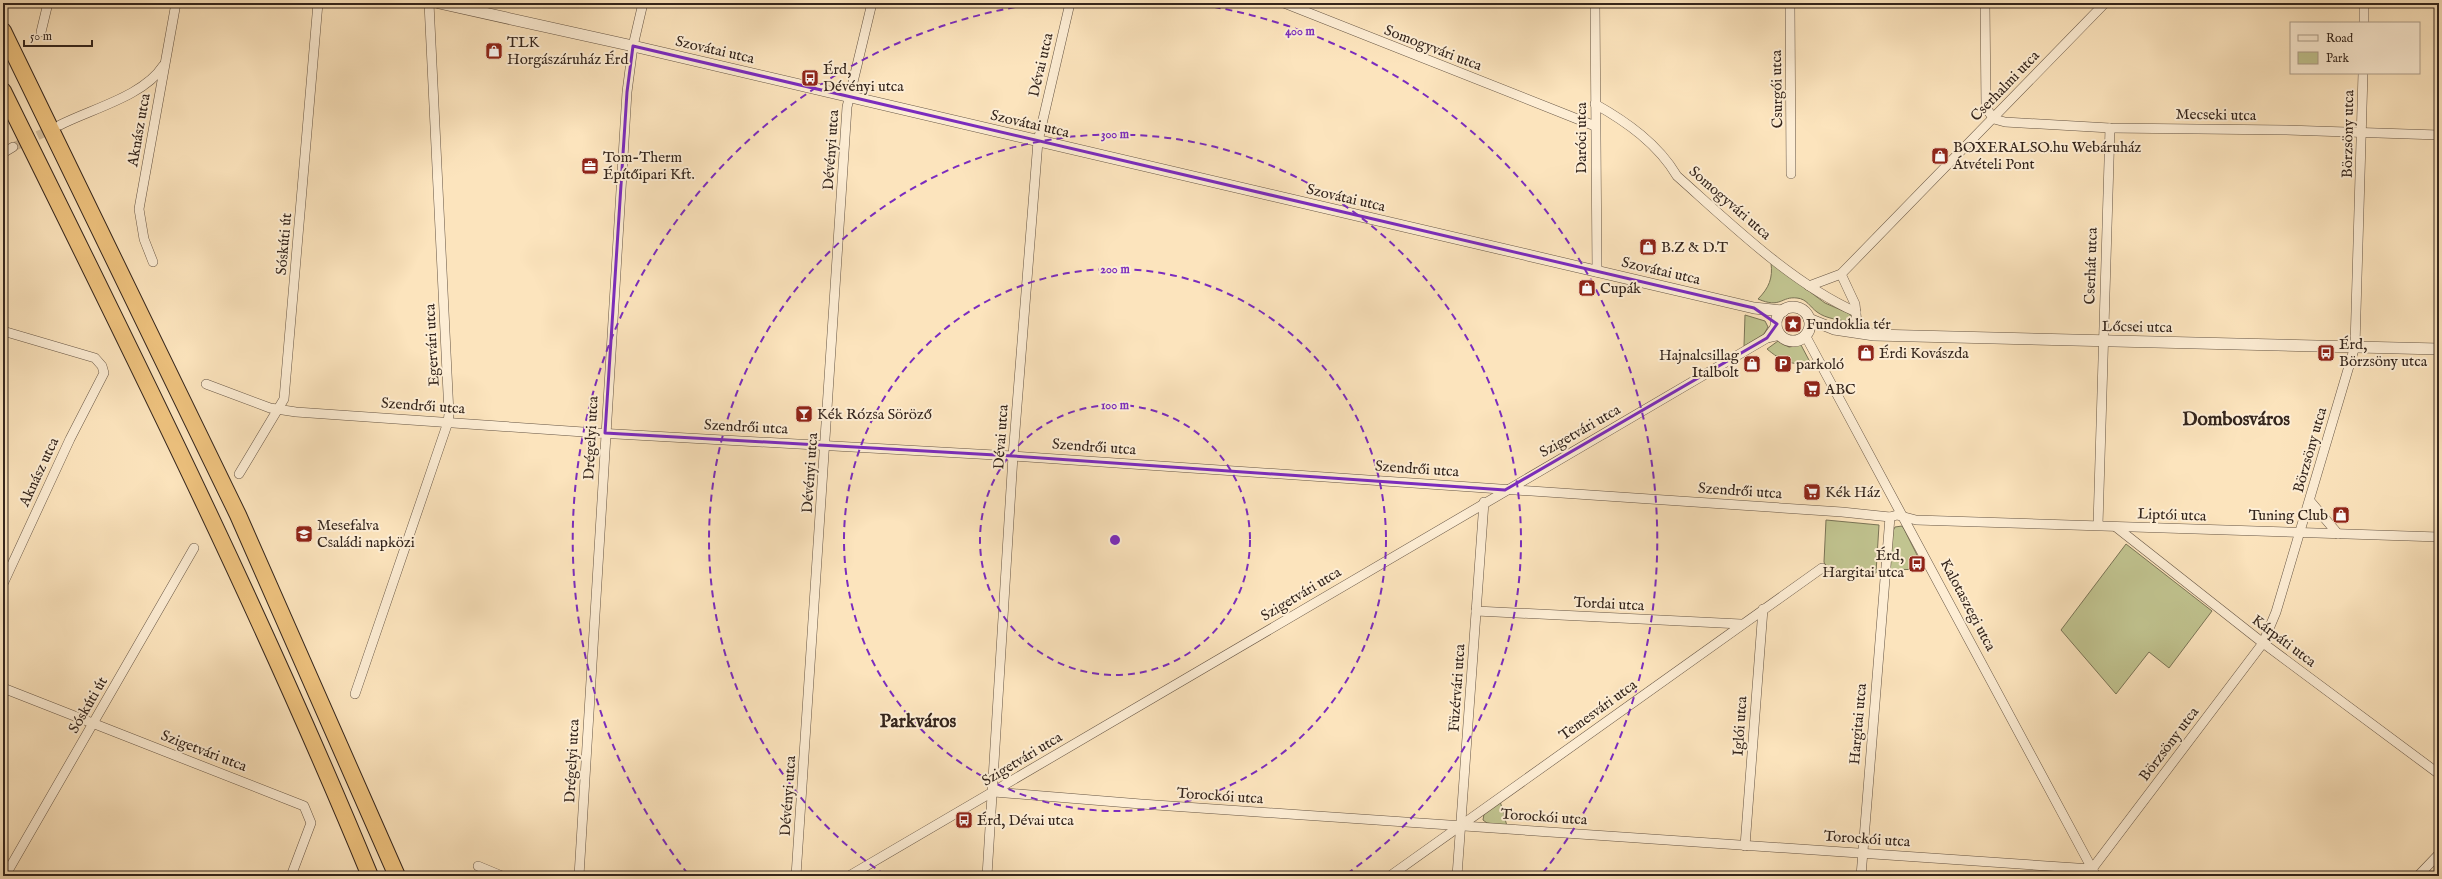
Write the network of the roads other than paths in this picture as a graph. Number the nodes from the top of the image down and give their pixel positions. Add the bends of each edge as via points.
1 (48, 3) edge
2 (176, 3) edge
3 (318, 3) edge
4 (429, 3) edge
5 (439, 3) edge
6 (643, 3) edge
7 (872, 3) edge
8 (1070, 3) edge
9 (1284, 3) edge
10 (1594, 3) edge
11 (1790, 3) edge
12 (1985, 3) edge
13 (2106, 3) edge
14 (2364, 3) edge
15 (2364, 22) edge
16 (3, 31) edge
17 (41, 32) dead end
18 (633, 46) junction
19 (165, 64) junction
20 (2363, 74) edge
21 (3, 91) edge
22 (849, 97) junction
23 (1595, 104) junction
24 (1994, 119) junction
25 (60, 125) tunnel mouth
26 (1595, 126) junction
27 (2110, 128) junction
28 (2362, 132) junction
29 (2439, 135) edge
30 (1038, 141) junction
31 (13, 147) tunnel mouth
32 (3, 153) edge
33 (1792, 174) dead end
34 (153, 262) dead end
35 (1597, 272) junction
36 (1841, 274) junction
37 (1809, 286) junction
38 (1754, 308) junction
39 (1783, 311) junction
40 (1856, 312) junction
41 (1809, 319) junction
42 (1777, 324) junction
43 (1834, 329) junction
44 (3, 331) edge
45 (1858, 333) junction
46 (1781, 335) junction
47 (1805, 335) junction
48 (1767, 338) junction
49 (2103, 341) junction
50 (2355, 346) junction
51 (2439, 349) edge
52 (206, 384) dead end
53 (281, 408) junction
54 (448, 422) junction
55 (605, 433) junction
56 (822, 446) junction
57 (1013, 456) junction
58 (239, 474) dead end
59 (1505, 490) junction
60 (2310, 501) junction
61 (1484, 502) junction
62 (1904, 516) junction
63 (1890, 517) junction
64 (2098, 525) junction
65 (2116, 527) junction
66 (2300, 534) junction
67 (2338, 534) junction
68 (2439, 537) edge
69 (194, 548) dead end
70 (1822, 568) dead end
71 (3, 584) edge
72 (1763, 609) junction
73 (1476, 611) junction
74 (1741, 624) junction
75 (2263, 643) junction
76 (3, 688) edge
77 (355, 694) dead end
78 (94, 723) junction
79 (2439, 774) edge
80 (994, 792) junction
81 (1461, 825) junction
82 (1745, 846) junction
83 (1862, 852) junction
84 (2439, 854) edge
85 (478, 866) dead end
86 (2094, 872) edge
87 (5, 876) edge
88 (291, 876) edge
89 (370, 876) edge
90 (397, 876) edge
91 (502, 876) edge
92 (579, 876) edge
93 (796, 876) edge
94 (849, 876) edge
95 (987, 876) edge
96 (1390, 876) edge
97 (1457, 876) edge
98 (1861, 876) edge
99 (2418, 876) edge

1 - 17 street
2 - 19 street, Aknász utca
3 - 53 street, Sóskúti út via 287,376
4 - 54 street, Egervári utca via 449,397
5 - 18 street, Szovátai utca
6 - 18 street, Drégelyi utca
7 - 22 street, Dévényi utca
8 - 30 street, Dévai utca
9 - 26 street, Somogyvári utca
10 - 23 street, Daróci utca
11 - 33 street, Csurgói utca
12 - 24 street via 1986,108
13 - 24 street, Cserhalmi utca
14 - 15 street
16 - 90 highway via 238,515
18 - 22 street, Szovátai utca
18 - 55 street, Drégelyi utca via 627,92
19 - 25 street via 141,87
19 - 34 street, Aknász utca via 139,209 144,239
20 - 28 street, Börzsöny utca
21 - 89 highway via 227,553 312,739
22 - 30 street, Szovátai utca
22 - 56 street, Dévényi utca
23 - 26 street, Daróci utca
23 - 37 street, Somogyvári utca via 1638,133 1669,162 1677,176
24 - 27 street, Mecseki utca via 2005,122
24 - 36 street, Cserhalmi utca
26 - 35 street, Daróci utca
27 - 28 street, Mecseki utca
27 - 49 street, Cserhát utca
28 - 29 street, Mecseki utca
28 - 50 street, Börzsöny utca
30 - 35 street, Szovátai utca
30 - 57 street, Dévai utca
31 - 32 street
35 - 38 street, Szovátai utca
36 - 37 street, Cserhalmi utca
36 - 40 street via 1849,288
37 - 40 street, Somogyvári utca
38 - 39 street
38 - 42 street
39 - 41 street via 1796,308 1803,310
39 - 42 street
40 - 45 street
41 - 43 street, Lőcsei utca
41 - 47 street
42 - 46 street
42 - 48 street, Szigetvári utca
43 - 45 street, Lőcsei utca
43 - 47 street, Lőcsei utca
44 - 71 street, Aknász utca via 95,358 104,373 70,439
45 - 49 street, Lőcsei utca
46 - 47 street via 1790,340
46 - 48 street, Szigetvári utca
47 - 62 street, Kalotaszegi utca
48 - 59 street, Szigetvári utca
49 - 50 street, Lőcsei utca
49 - 64 street, Cserhát utca
50 - 51 street, Lőcsei utca
50 - 60 street, Börzsöny utca
52 - 53 street, Szendrői utca via 270,408
53 - 54 street, Szendrői utca via 296,412
53 - 58 street, Sóskúti út
54 - 55 street, Szendrői utca
54 - 77 street, Egervári utca
55 - 56 street, Szendrői utca
55 - 92 street, Drégelyi utca
56 - 57 street, Szendrői utca
56 - 93 street, Dévényi utca
57 - 59 street, Szendrői utca
57 - 80 street, Dévai utca
59 - 61 street, Szigetvári utca
59 - 63 street, Szendrői utca
60 - 66 street, Börzsöny utca
60 - 67 street
61 - 73 street, Füzérvári utca
61 - 80 street, Szigetvári utca
62 - 63 street, Szendrői utca
62 - 64 street, Liptói utca via 1916,520
62 - 86 street, Kalotaszegi utca
63 - 83 street, Hargitai utca
64 - 65 street, Liptói utca
65 - 66 street, Liptói utca
65 - 75 street, Kárpáti utca
66 - 67 street, Liptói utca
66 - 75 street, Börzsöny utca via 2276,612
67 - 68 street, Liptói utca
69 - 78 street, Sóskúti út
70 - 72 street, Temesvári utca
72 - 74 street, Temesvári utca
72 - 82 street, Iglói utca
73 - 74 street, Tordai utca
73 - 81 street, Füzérvári utca
74 - 81 street, Temesvári utca
75 - 79 street, Kárpáti utca
75 - 86 street, Börzsöny utca
76 - 78 street, Szigetvári utca
78 - 87 street, Sóskúti út
78 - 88 street, Szigetvári utca via 304,806 310,823
80 - 81 street, Torockói utca
80 - 94 street, Szigetvári utca
80 - 95 street, Dévai utca
81 - 82 street, Torockói utca
81 - 96 street, Temesvári utca
81 - 97 street, Füzérvári utca
82 - 83 street, Torockói utca
83 - 86 street, Torockói utca
83 - 98 street, Hargitai utca
84 - 99 street
85 - 91 street

